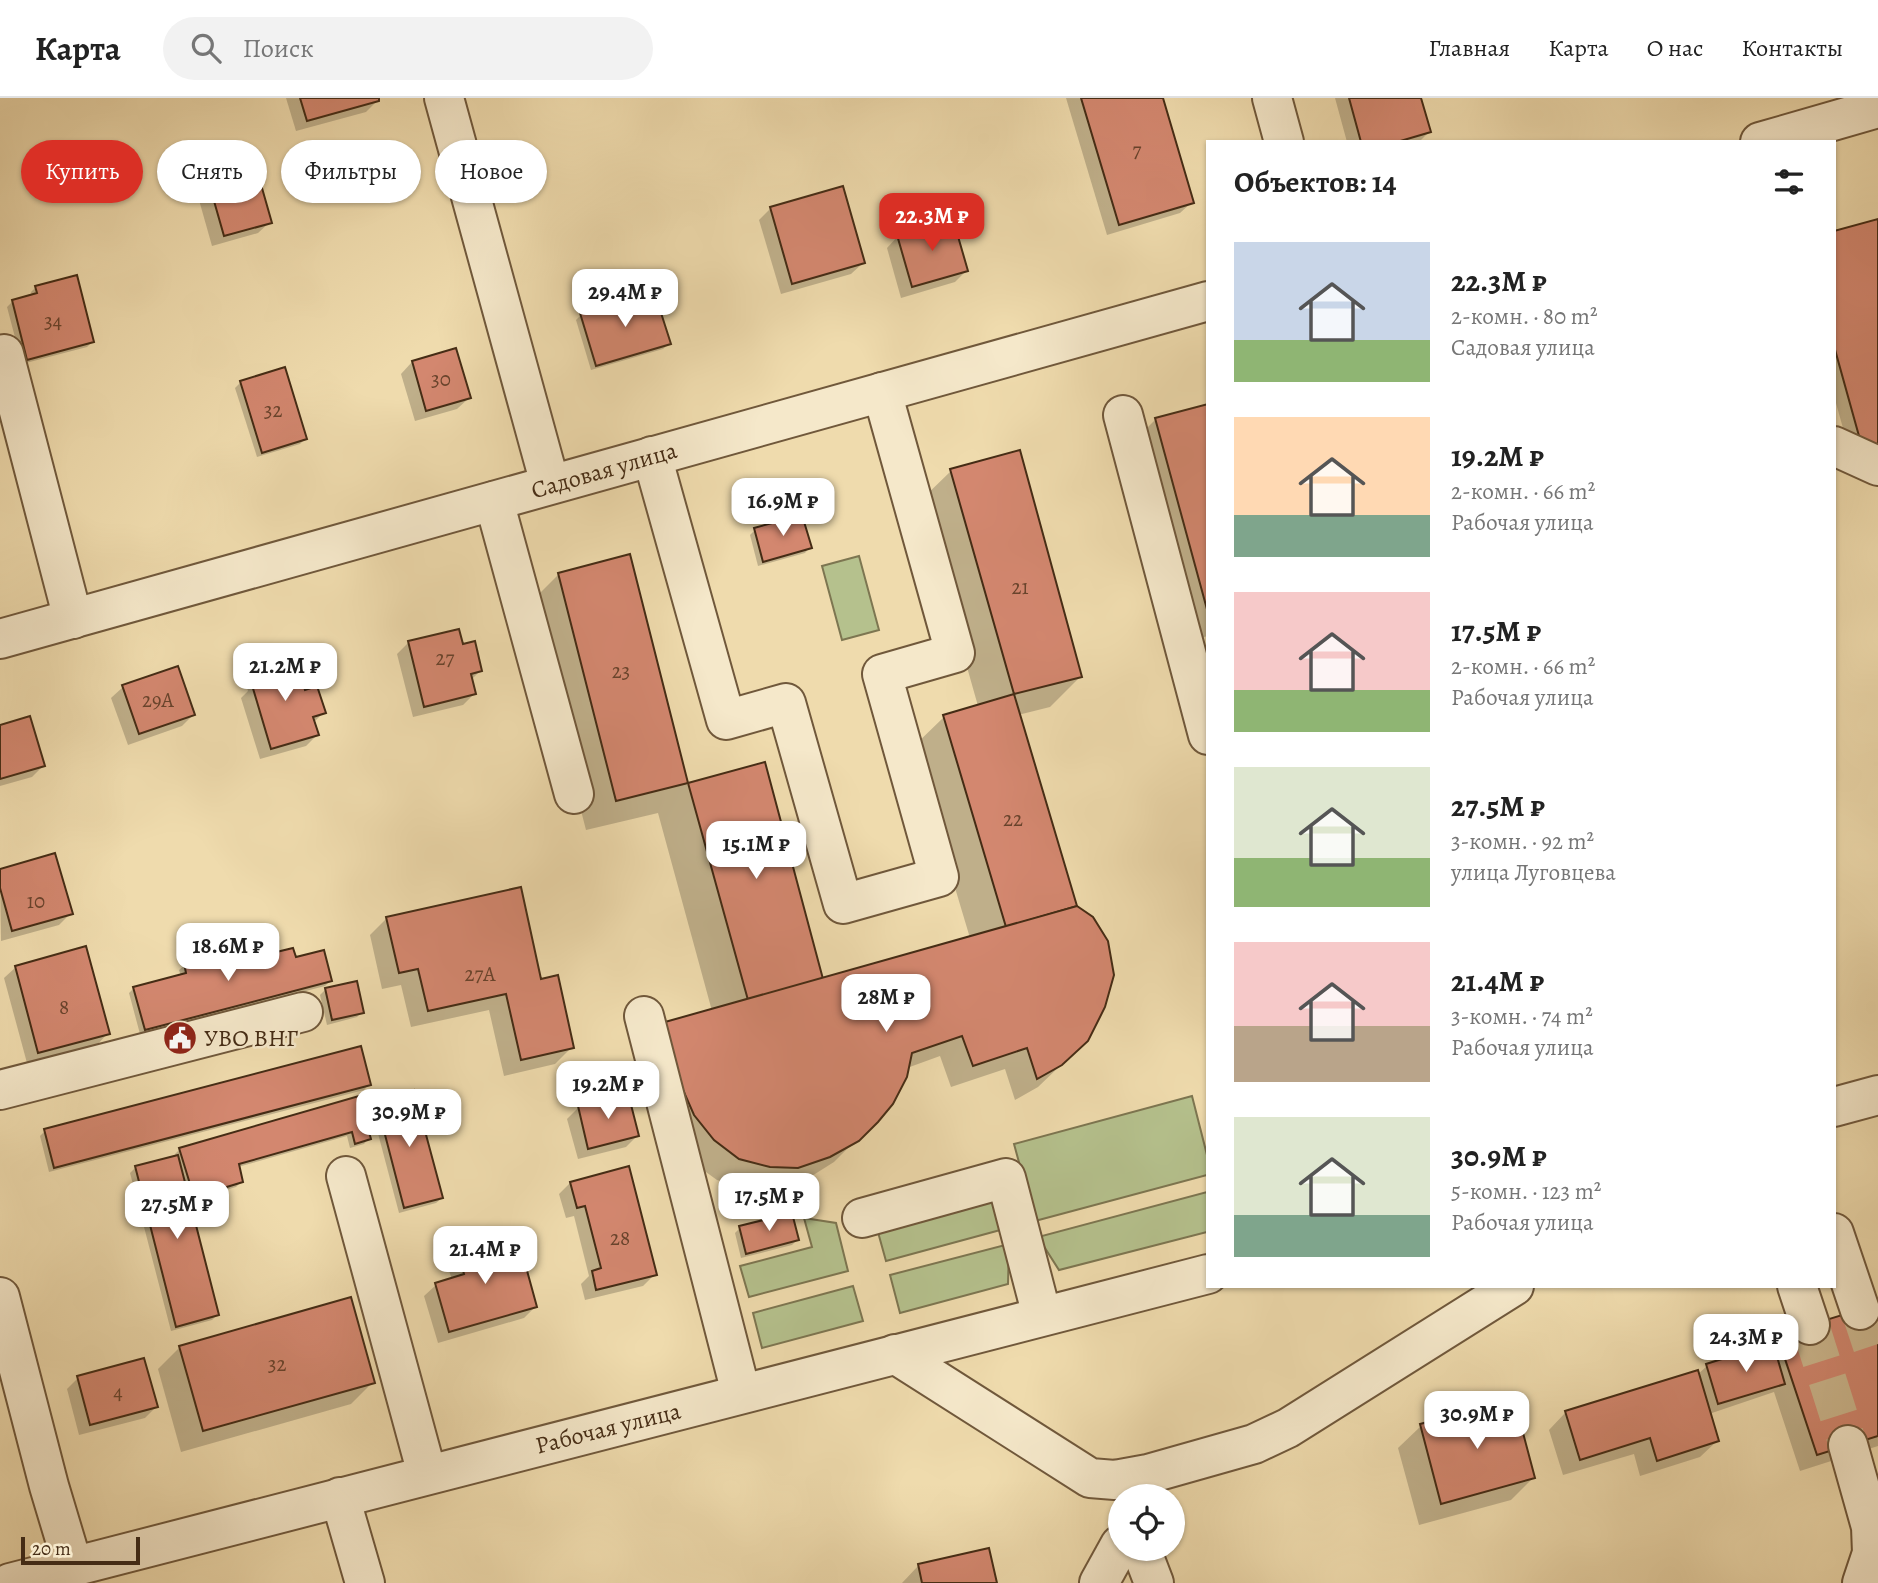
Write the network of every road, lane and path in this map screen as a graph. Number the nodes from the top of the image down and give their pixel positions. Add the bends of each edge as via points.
1 (444, 98) edge
2 (1272, 98) edge
3 (1878, 108) edge
4 (1283, 140) edge
5 (1767, 140) edge
6 (1206, 302) edge
7 (4, 354) dead end
8 (882, 391) junction
9 (1123, 415) dead end
10 (1836, 447) edge
11 (652, 456) junction
12 (1878, 466) edge
13 (550, 485) junction
14 (494, 500) junction
15 (73, 619) junction
16 (0, 639) edge
17 (1199, 665) edge
18 (1206, 719) edge
19 (574, 794) dead end
20 (303, 1012) dead end
21 (644, 1016) dead end
22 (0, 1090) edge
23 (1878, 1094) edge
24 (1836, 1106) edge
25 (346, 1175) dead end
26 (862, 1218) dead end
27 (1836, 1239) edge
28 (1206, 1275) edge
29 (1511, 1288) edge
30 (1798, 1288) edge
31 (0, 1297) edge
32 (1860, 1310) tunnel mouth
33 (1042, 1316) junction
34 (1810, 1325) tunnel mouth
35 (5, 1336) edge
36 (895, 1354) junction
37 (741, 1393) junction
38 (1848, 1445) tunnel mouth
39 (427, 1474) junction
40 (1108, 1484) edge
41 (1126, 1484) edge
42 (340, 1497) junction
43 (1111, 1561) edge
44 (1146, 1561) edge
45 (73, 1566) junction
46 (124, 1568) edge
47 (10, 1583) edge
48 (365, 1583) edge
49 (1098, 1583) edge
50 (1154, 1583) edge
51 (1862, 1583) edge

1 - 13 street
2 - 4 street
3 - 5 street
6 - 8 street, Садовая улица
7 - 15 street
8 - 11 street, Садовая улица
8 - 11 street via 955,653 882,674 939,877 843,904 786,703 726,720
9 - 17 street
10 - 12 street
11 - 13 street, Садовая улица
13 - 14 street, Садовая улица
14 - 15 street, Садовая улица
14 - 19 street
15 - 16 street, Садовая улица
17 - 18 street
20 - 22 street
21 - 37 street
23 - 24 street
25 - 39 street
26 - 33 street via 1006,1178
27 - 32 street
28 - 33 street, Рабочая улица
29 - 41 street via 1288,1427 1254,1444
30 - 34 street
31 - 35 street
33 - 36 street, Рабочая улица
35 - 45 street
36 - 37 street, Рабочая улица
36 - 40 street via 1090,1478
37 - 39 street, Рабочая улица
38 - 51 street via 1871,1527 1872,1553
39 - 42 street, Рабочая улица
42 - 46 street, Рабочая улица
42 - 48 street
43 - 49 street
44 - 50 street
45 - 46 street, Рабочая улица
45 - 47 street, Рабочая улица

